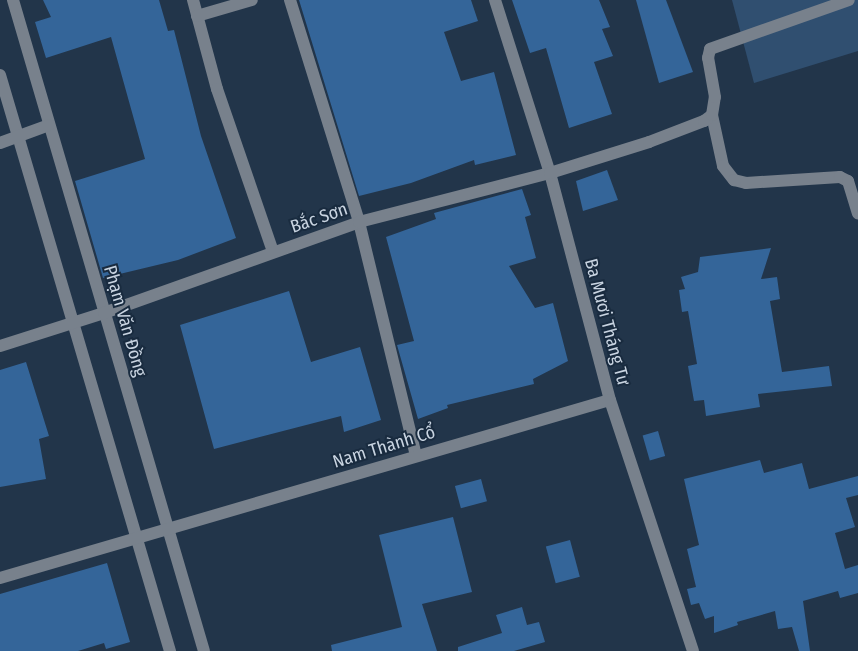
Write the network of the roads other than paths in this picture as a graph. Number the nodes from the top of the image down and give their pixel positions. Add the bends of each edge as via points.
1 (13, 0) edge
2 (193, 0) edge
3 (252, 0) edge
4 (290, 0) edge
5 (495, 0) edge
6 (849, 0) edge
7 (197, 16) junction
8 (0, 75) edge
9 (712, 115) junction
10 (49, 125) junction
11 (18, 137) junction
12 (0, 143) edge
13 (550, 173) junction
14 (858, 213) edge
15 (359, 222) junction
16 (273, 252) junction
17 (104, 313) junction
18 (71, 322) junction
19 (0, 346) edge
20 (610, 400) junction
21 (416, 455) junction
22 (169, 531) junction
23 (135, 540) junction
24 (0, 578) edge
25 (170, 651) edge
26 (204, 651) edge
27 (692, 651) edge

1 - 10 street, Phạm Văn Đồng
2 - 7 street
3 - 7 street
4 - 15 street
5 - 13 street, Ba Mươi Tháng Tư
6 - 9 street via 710,49 708,58 715,97
7 - 16 street via 217,89
8 - 11 street
9 - 13 street, Bắc Sơn via 650,142
9 - 14 street via 723,166 734,180 746,183 840,177 848,181
10 - 11 street
10 - 17 street, Phạm Văn Đồng
11 - 12 street
11 - 18 street
13 - 15 street, Bắc Sơn
13 - 20 street, Ba Mươi Tháng Tư
15 - 16 street, Bắc Sơn
15 - 21 street
16 - 17 street, Bắc Sơn
17 - 18 street, Bắc Sơn
17 - 22 street, Phạm Văn Đồng
18 - 19 street
18 - 23 street
20 - 21 street, Nam Thành Cổ
20 - 27 street, Ba Mươi Tháng Tư
21 - 22 street, Nam Thành Cổ
22 - 23 street, Nam Thành Cổ
22 - 26 street, Phạm Văn Đồng
23 - 24 street
23 - 25 street

